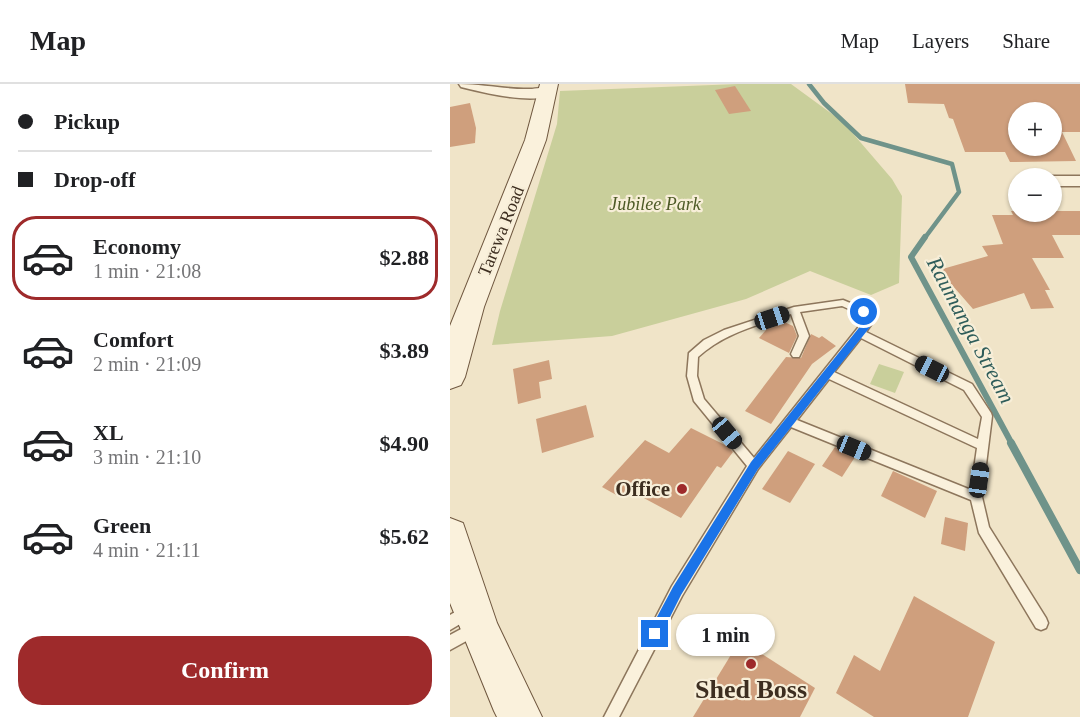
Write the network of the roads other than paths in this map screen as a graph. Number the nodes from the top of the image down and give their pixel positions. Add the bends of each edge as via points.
1 (466, 84) edge
2 (549, 88) edge
3 (1062, 181) edge
4 (1080, 181) edge
5 (794, 310) junction
6 (860, 333) junction
7 (796, 354) dead end
8 (828, 374) junction
9 (450, 377) edge
10 (789, 422) junction
11 (983, 446) junction
12 (754, 466) junction
13 (976, 497) junction
14 (450, 535) edge
15 (1041, 623) dead end
16 (463, 625) edge
17 (520, 717) edge
18 (611, 717) edge

1 - 2 street via 510,94
2 - 9 main road, Tarewa Road via 536,141 467,315
3 - 4 street
5 - 6 lane via 843,303 864,312 866,325
5 - 7 lane via 804,336
5 - 12 lane via 727,332 693,356 692,376 699,401
6 - 8 lane
6 - 11 lane via 968,387 987,416
8 - 10 lane
8 - 11 lane
10 - 12 lane
10 - 13 lane
11 - 13 lane
12 - 18 lane via 677,591
13 - 15 lane via 983,529
14 - 16 main road
16 - 17 main road

